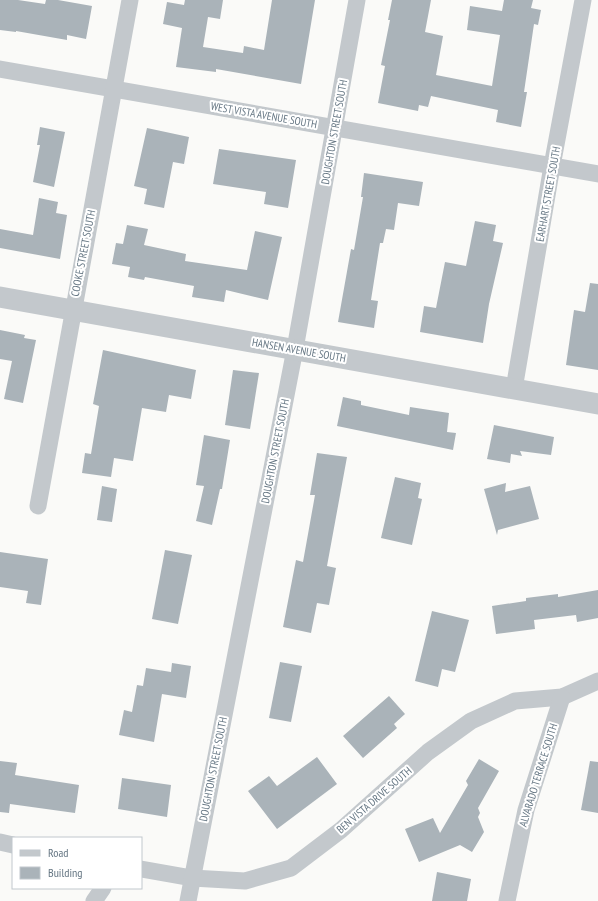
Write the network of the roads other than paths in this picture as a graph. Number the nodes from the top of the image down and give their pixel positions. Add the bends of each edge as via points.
1 (130, 0) edge
2 (357, 0) edge
3 (583, 0) edge
4 (0, 69) edge
5 (114, 89) junction
6 (335, 128) junction
7 (552, 166) junction
8 (598, 174) edge
9 (0, 297) edge
10 (72, 310) junction
11 (295, 349) junction
12 (514, 389) junction
13 (598, 404) edge
14 (38, 506) dead end
15 (598, 681) edge
16 (562, 697) junction
17 (0, 842) edge
18 (12, 845) edge
19 (142, 869) edge
20 (192, 878) junction
21 (102, 889) edge
22 (94, 901) edge
23 (188, 901) edge
24 (507, 901) edge

1 - 5 street, COOKE STREET SOUTH
2 - 6 street, DOUGHTON STREET SOUTH
3 - 7 street, EARHART STREET SOUTH
4 - 5 street, WEST VISTA AVENUE SOUTH
5 - 6 street, WEST VISTA AVENUE SOUTH
5 - 10 street, COOKE STREET SOUTH
6 - 7 street, WEST VISTA AVENUE SOUTH
6 - 11 street, DOUGHTON STREET SOUTH
7 - 8 street, WEST VISTA AVENUE SOUTH
7 - 12 street, EARHART STREET SOUTH
9 - 10 street, HANSEN AVENUE SOUTH
10 - 11 street, HANSEN AVENUE SOUTH
10 - 14 street, COOKE STREET SOUTH
11 - 12 street, HANSEN AVENUE SOUTH
11 - 20 street, DOUGHTON STREET SOUTH
12 - 13 street, HANSEN AVENUE SOUTH
15 - 16 street, BEN VISTA DRIVE SOUTH
16 - 20 street, BEN VISTA DRIVE SOUTH via 515,701 471,721 428,752 341,830 291,868 245,881
16 - 24 street, ALVARADO TERRACE SOUTH via 526,810
17 - 18 street
19 - 20 street, BEN VISTA DRIVE SOUTH
20 - 23 street, DOUGHTON STREET SOUTH
21 - 22 street

